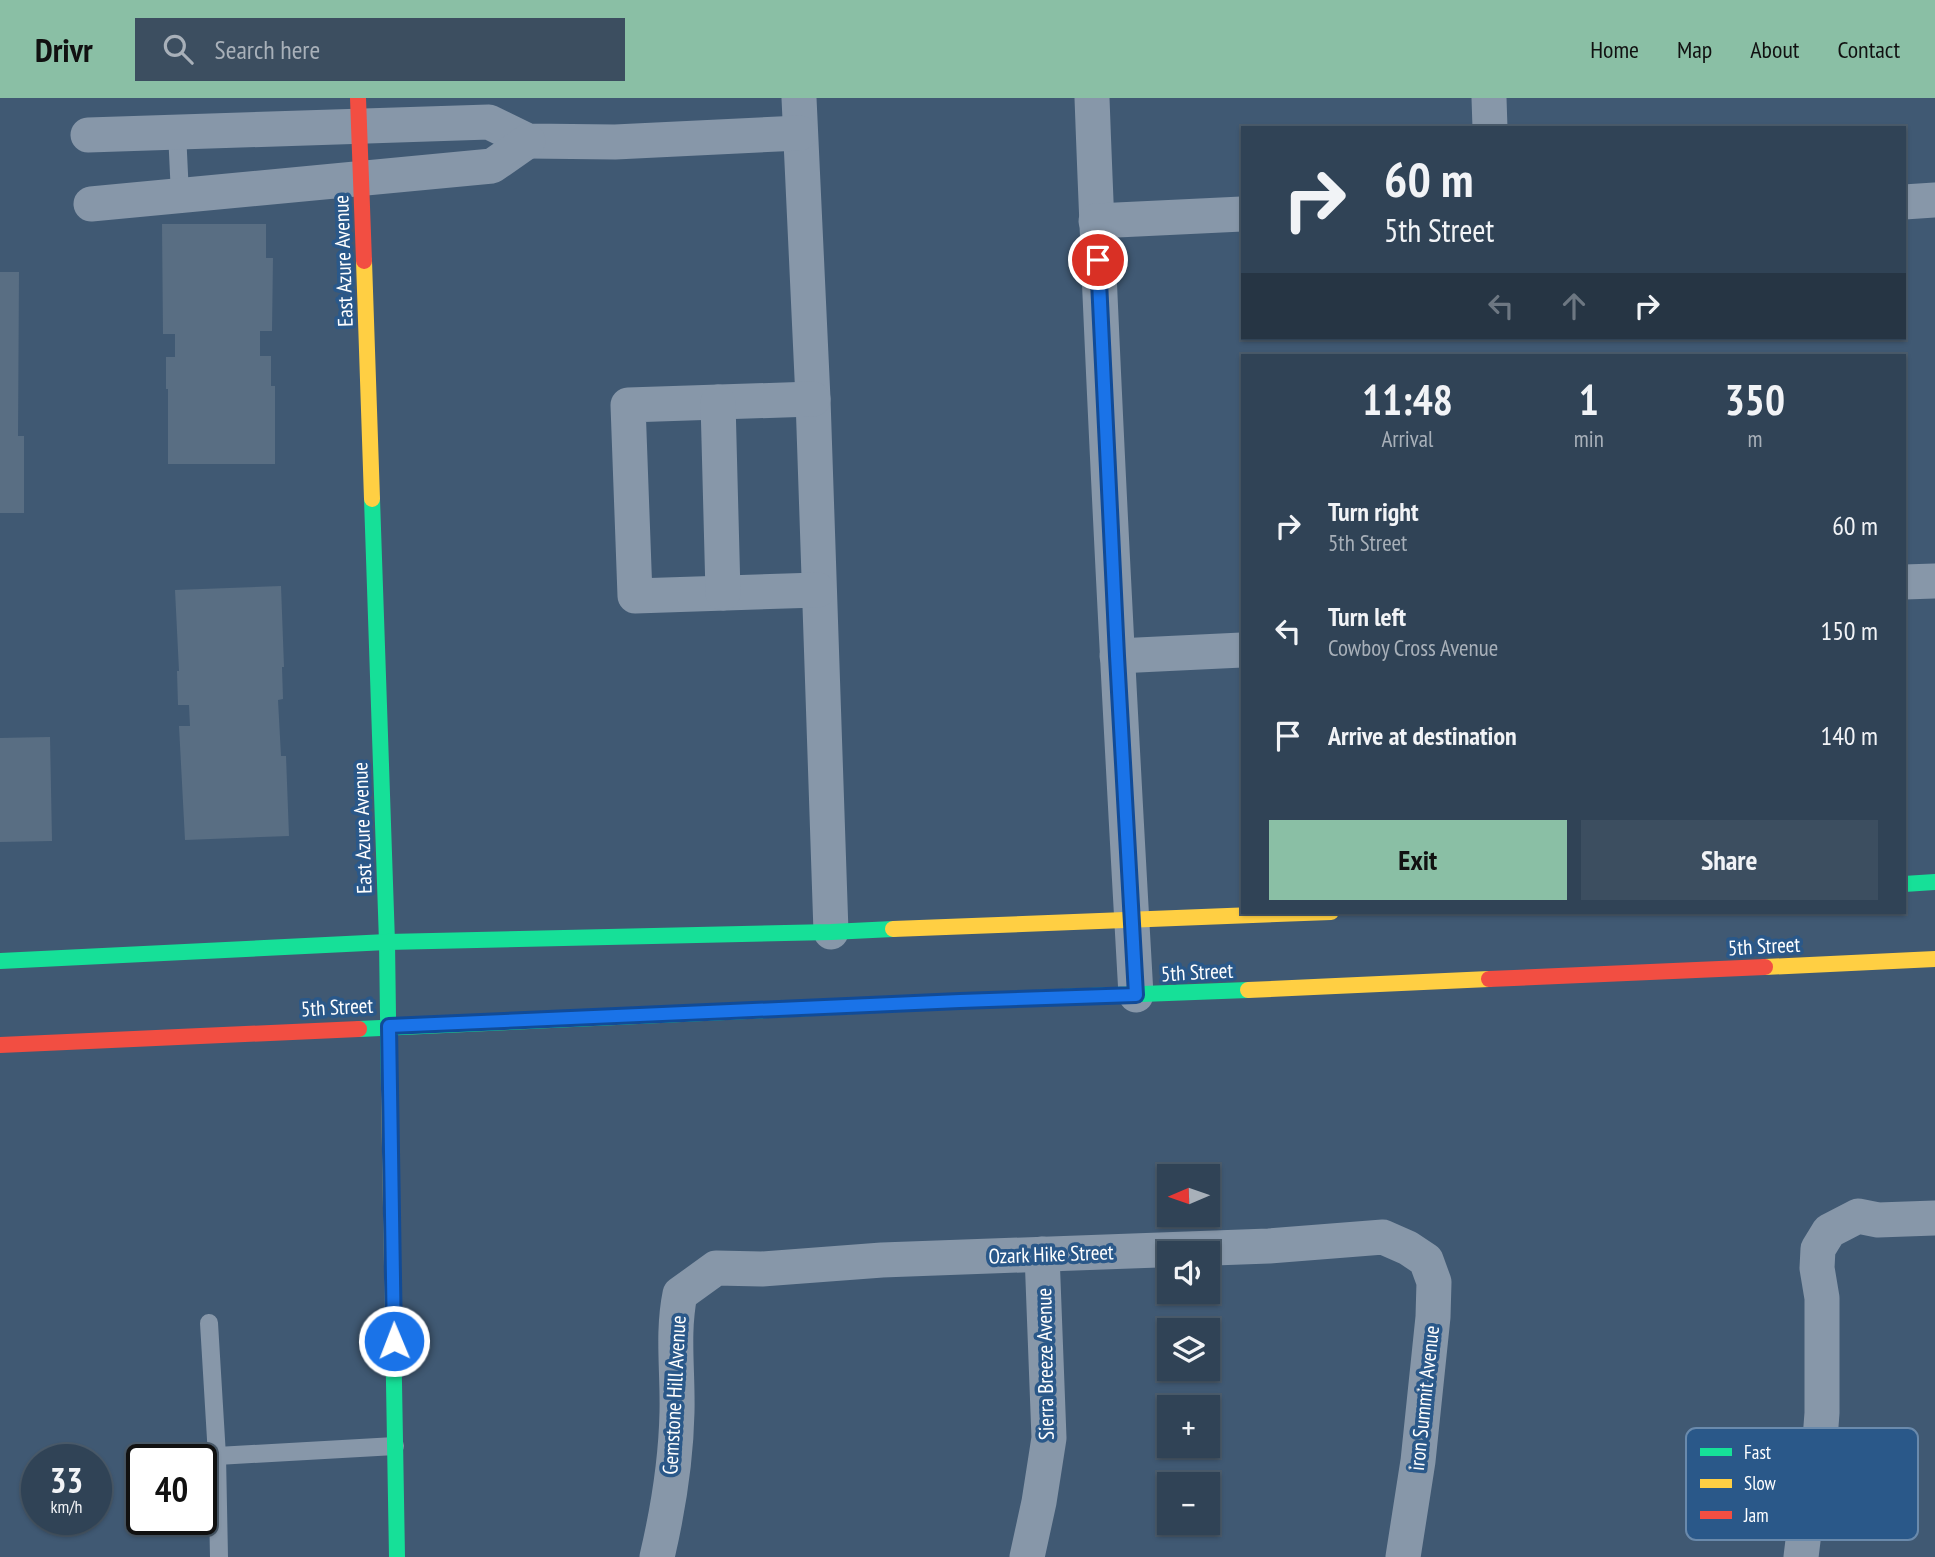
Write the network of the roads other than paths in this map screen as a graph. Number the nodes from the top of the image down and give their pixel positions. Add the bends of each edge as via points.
1 (799, 98) edge
2 (1092, 98) edge
3 (1489, 98) edge
4 (358, 112) edge
5 (1490, 126) edge
6 (177, 132) junction
7 (800, 133) junction
8 (88, 135) dead end
9 (528, 141) junction
10 (362, 178) junction
11 (180, 195) junction
12 (1935, 200) edge
13 (1906, 202) edge
14 (91, 204) dead end
15 (1241, 214) edge
16 (1096, 221) junction
17 (813, 399) junction
18 (718, 402) junction
19 (1935, 581) edge
20 (1906, 582) edge
21 (818, 590) junction
22 (723, 593) junction
23 (1241, 650) edge
24 (1117, 656) junction
25 (1935, 882) edge
26 (1906, 884) edge
27 (1291, 914) edge
28 (1132, 922) junction
29 (831, 932) junction
30 (387, 942) junction
31 (1935, 959) edge
32 (0, 961) edge
33 (1136, 995) junction
34 (389, 1026) junction
35 (0, 1045) edge
36 (1935, 1218) edge
37 (1408, 1248) joint
38 (1042, 1254) junction
39 (697, 1283) joint
40 (209, 1323) dead end
41 (1821, 1428) edge
42 (216, 1444) edge
43 (395, 1446) junction
44 (217, 1456) joint
45 (219, 1557) edge
46 (397, 1557) edge
47 (657, 1557) edge
48 (1027, 1557) edge
49 (1403, 1557) edge

1 - 7 street
2 - 16 street
3 - 5 street
4 - 6 street
4 - 9 street via 489,122
4 - 10 main road, East Azure Avenue
6 - 8 street
6 - 11 lane
7 - 9 street via 615,142
7 - 17 street
9 - 10 street via 492,166
10 - 11 street
10 - 30 main road, East Azure Avenue
11 - 14 street
12 - 13 street
15 - 16 street
16 - 24 street
17 - 18 street
17 - 21 street
18 - 22 street
18 - 22 street via 628,405 635,596
19 - 20 street
21 - 22 street
21 - 29 street
23 - 24 street
24 - 28 street
25 - 26 main road
27 - 28 main road
28 - 29 main road
28 - 33 street
29 - 30 main road
30 - 32 main road
30 - 34 main road, East Azure Avenue
31 - 33 main road, 5th Street
33 - 34 main road, 5th Street
34 - 35 main road, 5th Street
34 - 43 main road, East Azure Avenue
36 - 41 street via 1858,1216 1829,1231 1818,1249
37 - 38 street, Ozark Hike Street via 1384,1237
37 - 49 street, iron Summit Avenue via 1426,1260 1434,1282 1418,1461
38 - 39 street, Ozark Hike Street via 716,1268
38 - 48 street, Sierra Breeze Avenue via 1049,1438
39 - 47 street, Gemstone Hill Avenue via 680,1293 676,1313 674,1460
40 - 42 lane
43 - 44 lane
43 - 46 main road, East Azure Avenue
44 - 45 lane

